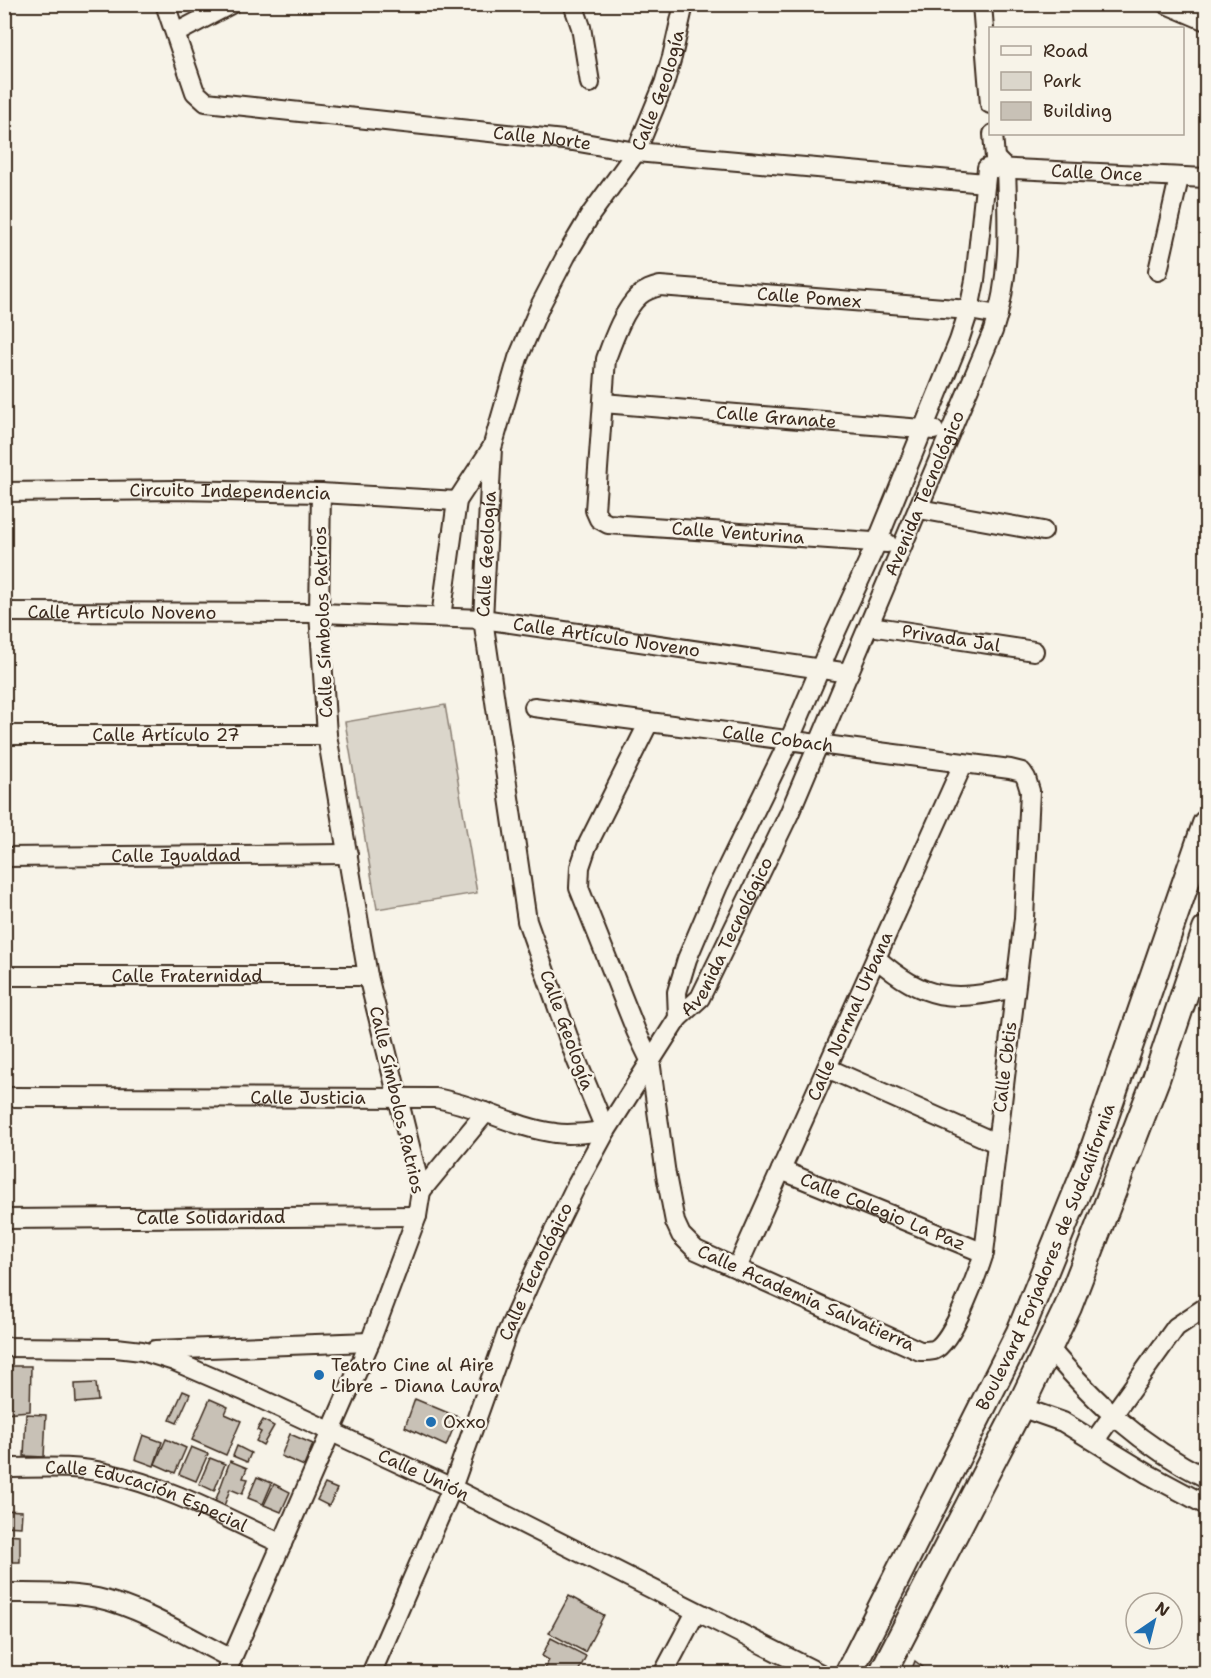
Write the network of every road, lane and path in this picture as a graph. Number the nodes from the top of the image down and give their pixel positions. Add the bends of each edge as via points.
1 (165, 4) edge
2 (231, 4) edge
3 (573, 4) edge
4 (684, 4) edge
5 (1166, 4) edge
6 (979, 6) edge
7 (1206, 21) edge
8 (176, 33) junction
9 (590, 83) dead end
10 (989, 95) edge
11 (993, 135) edge
12 (636, 152) junction
13 (993, 169) junction
14 (1179, 178) junction
15 (1206, 178) edge
16 (1158, 272) dead end
17 (969, 310) junction
18 (998, 315) junction
19 (603, 403) junction
20 (924, 428) junction
21 (951, 433) junction
22 (492, 447) junction
23 (4, 492) edge
24 (321, 493) junction
25 (457, 501) junction
26 (919, 509) junction
27 (1043, 531) dead end
28 (878, 542) junction
29 (904, 546) junction
30 (4, 612) edge
31 (319, 613) junction
32 (441, 618) junction
33 (483, 619) junction
34 (870, 626) junction
35 (1034, 651) dead end
36 (821, 668) junction
37 (849, 673) junction
38 (534, 707) dead end
39 (649, 722) junction
40 (4, 735) edge
41 (327, 735) junction
42 (789, 741) junction
43 (819, 745) junction
44 (963, 764) junction
45 (1022, 772) joint
46 (1206, 824) edge
47 (348, 854) junction
48 (4, 857) edge
49 (1206, 930) edge
50 (876, 958) junction
51 (4, 976) edge
52 (368, 976) junction
53 (1014, 988) junction
54 (678, 1018) junction
55 (650, 1060) junction
56 (826, 1068) junction
57 (1121, 1070) junction
58 (1156, 1079) junction
59 (4, 1097) edge
60 (397, 1097) junction
61 (486, 1112) junction
62 (606, 1131) junction
63 (996, 1143) junction
64 (781, 1170) junction
65 (421, 1191) junction
66 (417, 1216) junction
67 (4, 1219) edge
68 (984, 1252) junction
69 (737, 1268) junction
70 (1206, 1307) edge
71 (370, 1342) junction
72 (4, 1347) edge
73 (1049, 1348) junction
74 (933, 1350) joint
75 (142, 1351) junction
76 (1020, 1407) junction
77 (1112, 1416) junction
78 (332, 1431) junction
79 (1095, 1440) junction
80 (4, 1468) edge
81 (1206, 1478) edge
82 (452, 1488) junction
83 (1206, 1506) edge
84 (282, 1544) junction
85 (4, 1593) edge
86 (696, 1612) junction
87 (228, 1666) edge
88 (370, 1674) edge
89 (663, 1674) edge
90 (821, 1674) edge
91 (848, 1674) edge
92 (882, 1674) edge

1 - 8 street, Calle Norte
2 - 8 street
3 - 9 street
4 - 12 street, Calle Geología via 664,84
5 - 7 street
6 - 10 street
8 - 12 street, Calle Norte via 195,92 206,102 573,141
11 - 13 street, Avenida Tecnológico
12 - 13 street, Calle Norte
12 - 22 street, Calle Geología via 591,214 541,304 518,358
13 - 14 street, Calle Once
13 - 17 street, Avenida Tecnológico
13 - 18 street, Avenida Tecnológico via 1008,222 1007,267
14 - 15 street, Calle Once
14 - 16 street
17 - 18 street, Calle Pomex
17 - 19 street, Calle Pomex via 660,286 648,289 634,303 610,348
17 - 20 street, Avenida Tecnológico
18 - 21 street, Avenida Tecnológico
19 - 20 street, Calle Granate
19 - 28 street, Calle Venturina via 595,510 599,519 608,524
20 - 21 street, Calle Granate
20 - 28 street, Avenida Tecnológico
21 - 26 street, Avenida Tecnológico
22 - 25 street
22 - 33 street, Calle Geología
23 - 24 street, Circuito Independencia
24 - 25 street, Circuito Independencia
24 - 31 street, Calle Símbolos Patrios
25 - 32 street
26 - 27 street
26 - 29 street, Avenida Tecnológico
28 - 29 street, Calle Venturina
28 - 36 street, Avenida Tecnológico
29 - 34 street, Avenida Tecnológico
30 - 31 street, Calle Artículo Noveno
31 - 32 street, Calle Artículo Noveno
31 - 41 street, Calle Símbolos Patrios
32 - 33 street, Calle Artículo Noveno
33 - 36 street, Calle Artículo Noveno
33 - 62 street, Calle Geología via 527,921
34 - 35 street, Privada Jal
34 - 37 street, Avenida Tecnológico
36 - 37 street, Calle Artículo Noveno
36 - 42 street, Avenida Tecnológico
37 - 43 street, Avenida Tecnológico
38 - 39 street, Calle Cobach
39 - 42 street, Calle Cobach
39 - 55 street, Calle Academia Salvatierra via 587,846 578,877 619,990
40 - 41 street, Calle Artículo 27
41 - 47 street, Calle Símbolos Patrios
42 - 43 street, Calle Cobach
42 - 54 street, Avenida Tecnológico via 687,959 677,992
43 - 44 street, Calle Cobach
43 - 54 street, Avenida Tecnológico via 700,998
44 - 45 street, Calle Cobach
44 - 50 street, Calle Normal Urbana
45 - 53 street, Calle Cbtis via 1030,791 1024,918
46 - 57 highway, Boulevard Forjadores de Sudcalifornia
47 - 48 street, Calle Igualdad
47 - 52 street, Calle Símbolos Patrios
49 - 58 highway, Boulevard Forjadores de Sudcalifornia
50 - 53 street via 898,978 951,996 976,996
50 - 56 street, Calle Normal Urbana
51 - 52 street, Calle Fraternidad
52 - 60 street, Calle Símbolos Patrios
53 - 63 street, Calle Cbtis
54 - 55 street, Calle Tecnológico
55 - 62 street, Calle Tecnológico
55 - 69 street, Calle Academia Salvatierra via 675,1222 696,1250
56 - 63 street
56 - 64 street, Calle Normal Urbana
57 - 58 highway
57 - 91 highway, Boulevard Forjadores de Sudcalifornia via 1090,1160 1020,1332
58 - 73 highway, Boulevard Forjadores de Sudcalifornia
59 - 60 street, Calle Justicia
60 - 61 street, Calle Justicia via 459,1102
60 - 65 street, Calle Símbolos Patrios
61 - 62 street, Calle Justicia via 557,1134
61 - 65 street
62 - 82 street, Calle Tecnológico via 507,1333
63 - 68 street, Calle Cbtis
64 - 68 street, Calle Colegio La Paz
64 - 69 street, Calle Normal Urbana
65 - 66 street, Calle Símbolos Patrios
66 - 67 street, Calle Solidaridad
66 - 71 street, Calle Símbolos Patrios
68 - 74 street, Calle Cbtis via 952,1330
69 - 74 street, Calle Academia Salvatierra via 920,1351
70 - 77 street via 1176,1327
71 - 75 street
71 - 78 street, Calle Símbolos Patrios
72 - 75 street, Calle Unión
73 - 76 highway, Boulevard Forjadores de Sudcalifornia
73 - 77 street
75 - 78 street, Calle Unión via 184,1365
76 - 79 street via 1063,1422
76 - 92 highway, Boulevard Forjadores de Sudcalifornia
77 - 79 street
77 - 81 street via 1155,1450
78 - 82 street, Calle Unión
78 - 84 street, Calle Símbolos Patrios
79 - 83 street
80 - 84 street, Calle Educación Especial via 107,1473 194,1502
82 - 86 street, Calle Unión
82 - 88 street, Calle Tecnológico
84 - 87 street, Calle Símbolos Patrios
85 - 87 street via 98,1598 137,1611
86 - 89 street
86 - 90 street, Calle Unión

